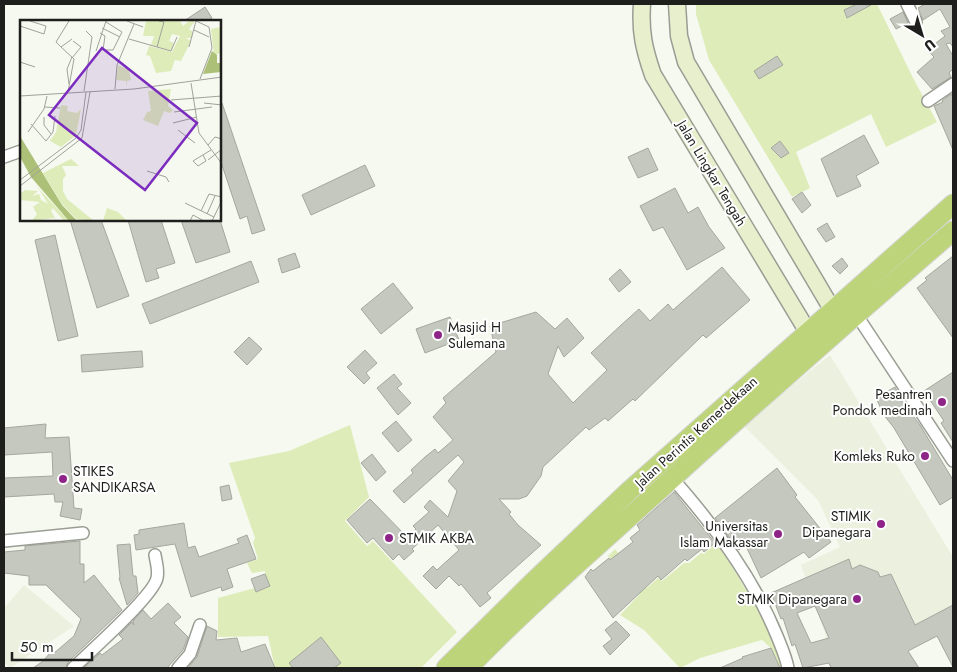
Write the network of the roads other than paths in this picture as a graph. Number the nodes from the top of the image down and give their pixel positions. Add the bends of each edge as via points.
1 (642, 4) edge
2 (677, 4) edge
3 (907, 4) edge
4 (916, 22) dead end
5 (953, 84) edge
6 (928, 101) dead end
7 (20, 151) edge
8 (4, 157) edge
9 (953, 204) edge
10 (952, 234) edge
11 (832, 310) junction
12 (856, 314) junction
13 (842, 327) junction
14 (813, 341) junction
15 (953, 461) edge
16 (672, 478) junction
17 (83, 533) dead end
18 (4, 541) edge
19 (155, 555) dead end
20 (200, 625) dead end
21 (73, 668) edge
22 (178, 668) edge
23 (446, 668) edge
24 (468, 668) edge
25 (788, 668) edge

1 - 14 main road, Jalan Lingkar Tengah via 644,48 653,75
2 - 11 main road via 679,36 686,62
3 - 4 street
5 - 6 street
7 - 8 street
9 - 11 highway, Jalan Perintis Kemerdekaan
10 - 12 highway, Jalan Perintis Kemerdekaan
11 - 13 main road
11 - 14 highway, Jalan Perintis Kemerdekaan
12 - 13 highway, Jalan Perintis Kemerdekaan
12 - 15 street
13 - 14 highway, Jalan Perintis Kemerdekaan
14 - 16 highway, Jalan Perintis Kemerdekaan
14 - 23 highway, Jalan Perintis Kemerdekaan via 630,490
16 - 24 highway, Jalan Perintis Kemerdekaan via 560,578
16 - 25 street via 707,518 756,592
17 - 18 street
19 - 21 street via 158,574 153,587
20 - 22 street via 190,654

